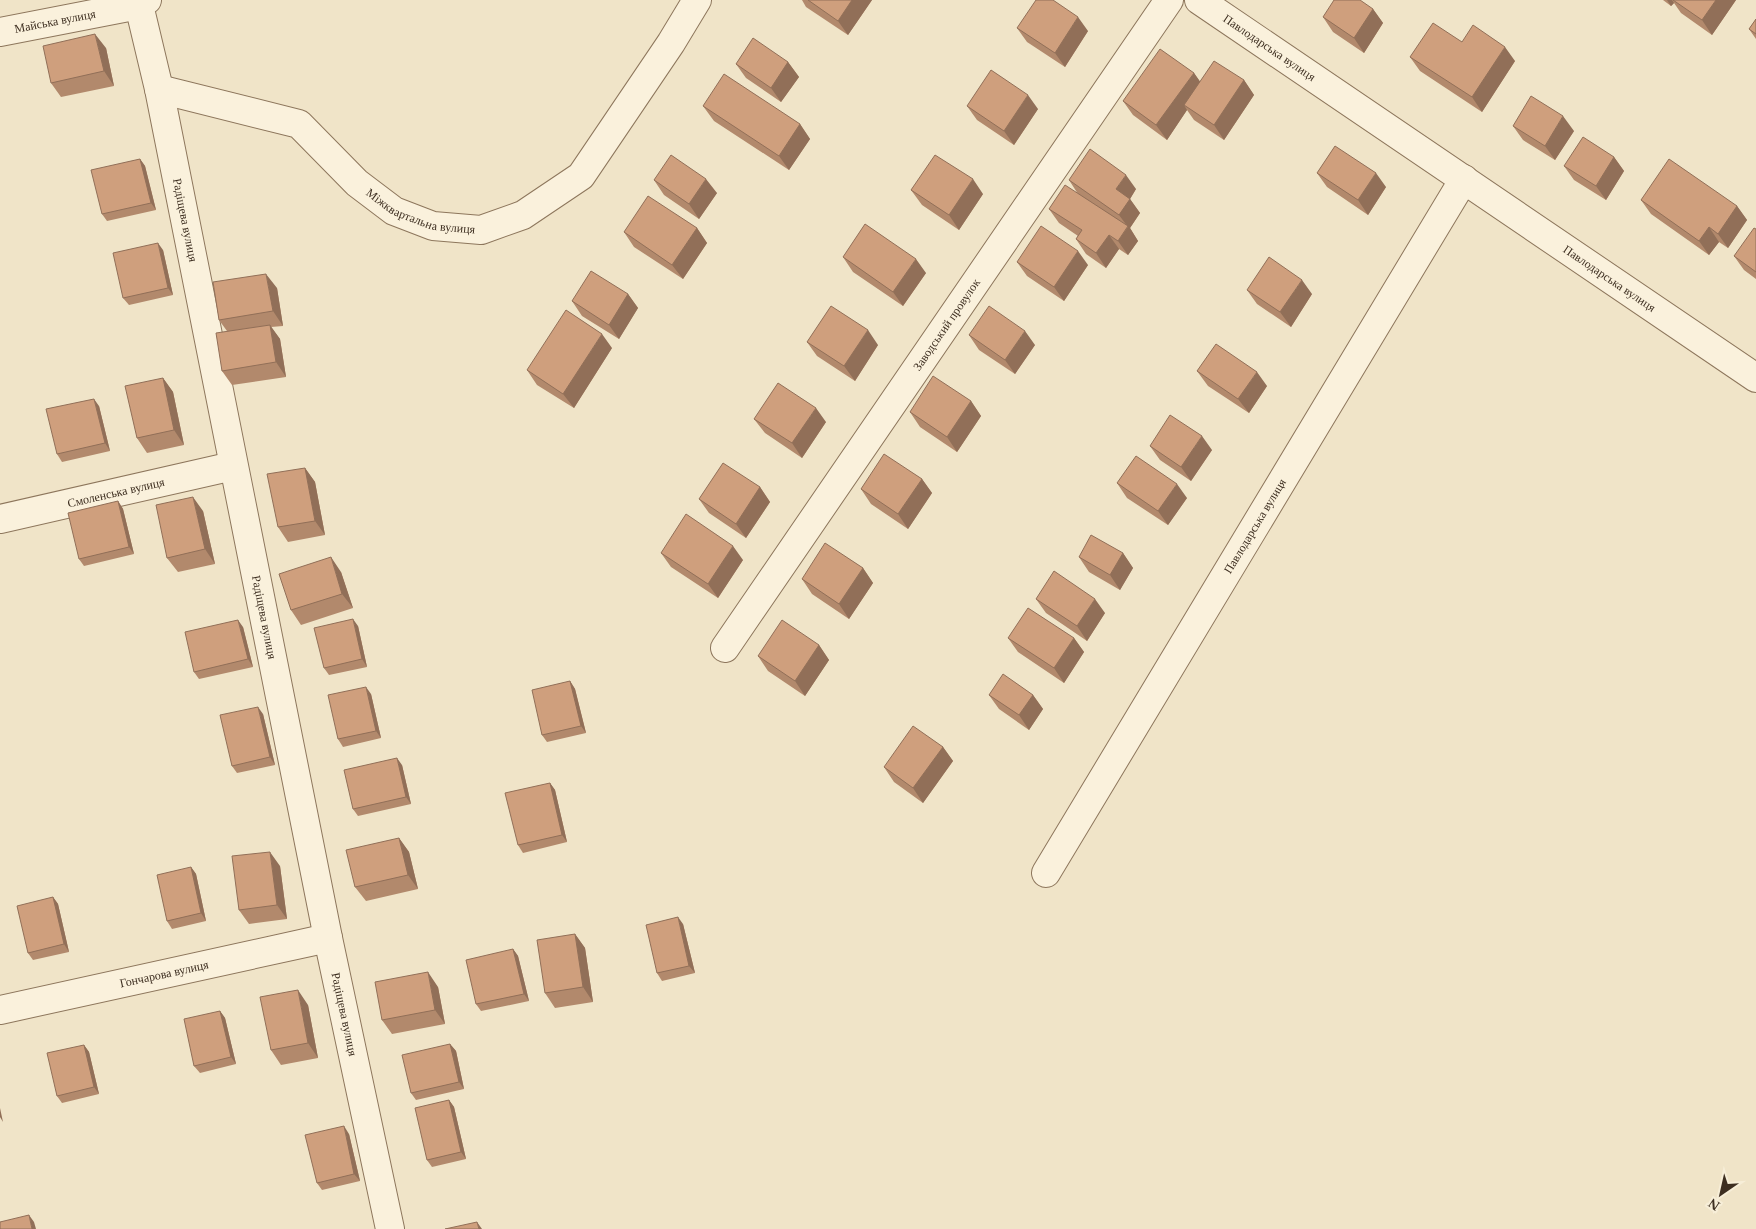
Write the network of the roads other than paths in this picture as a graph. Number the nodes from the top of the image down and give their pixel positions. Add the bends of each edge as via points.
1 (698, 0) edge
2 (1169, 0) edge
3 (1200, 0) edge
4 (144, 2) edge
5 (0, 32) edge
6 (159, 89) junction
7 (1464, 179) junction
8 (1756, 378) edge
9 (232, 466) junction
10 (0, 519) edge
11 (725, 648) dead end
12 (1046, 873) dead end
13 (328, 938) junction
14 (0, 1010) edge
15 (390, 1229) edge

1 - 6 street, Міжквартальна вулиця via 581,176 522,215 481,230 433,226 394,211 357,184 299,124
2 - 11 street, Заводський провулок
3 - 7 street, Павлодарська вулиця
4 - 5 street, Майська вулиця
4 - 6 street, Радіщева вулиця
6 - 9 street, Радіщева вулиця
7 - 8 street, Павлодарська вулиця
7 - 12 street, Павлодарська вулиця
9 - 10 street, Смоленська вулиця
9 - 13 street, Радіщева вулиця
13 - 14 street, Гончарова вулиця
13 - 15 street, Радіщева вулиця

